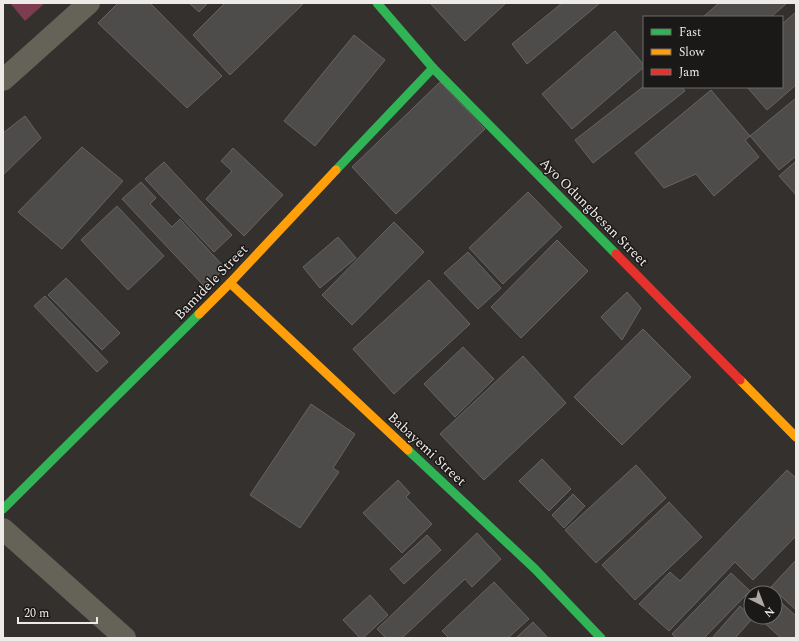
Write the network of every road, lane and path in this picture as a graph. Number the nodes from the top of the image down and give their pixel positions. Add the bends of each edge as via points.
1 (89, 3) edge
2 (377, 3) edge
3 (433, 68) junction
4 (3, 80) edge
5 (230, 283) junction
6 (796, 437) edge
7 (3, 509) edge
8 (3, 529) edge
9 (125, 638) edge
10 (601, 638) edge

1 - 4 street
2 - 3 street, Ayo Odungbesan Street
3 - 5 street, Bamidele Street
3 - 6 street, Ayo Odungbesan Street
5 - 7 street, Bamidele Street
5 - 10 street, Babayemi Street via 535,569
8 - 9 street

